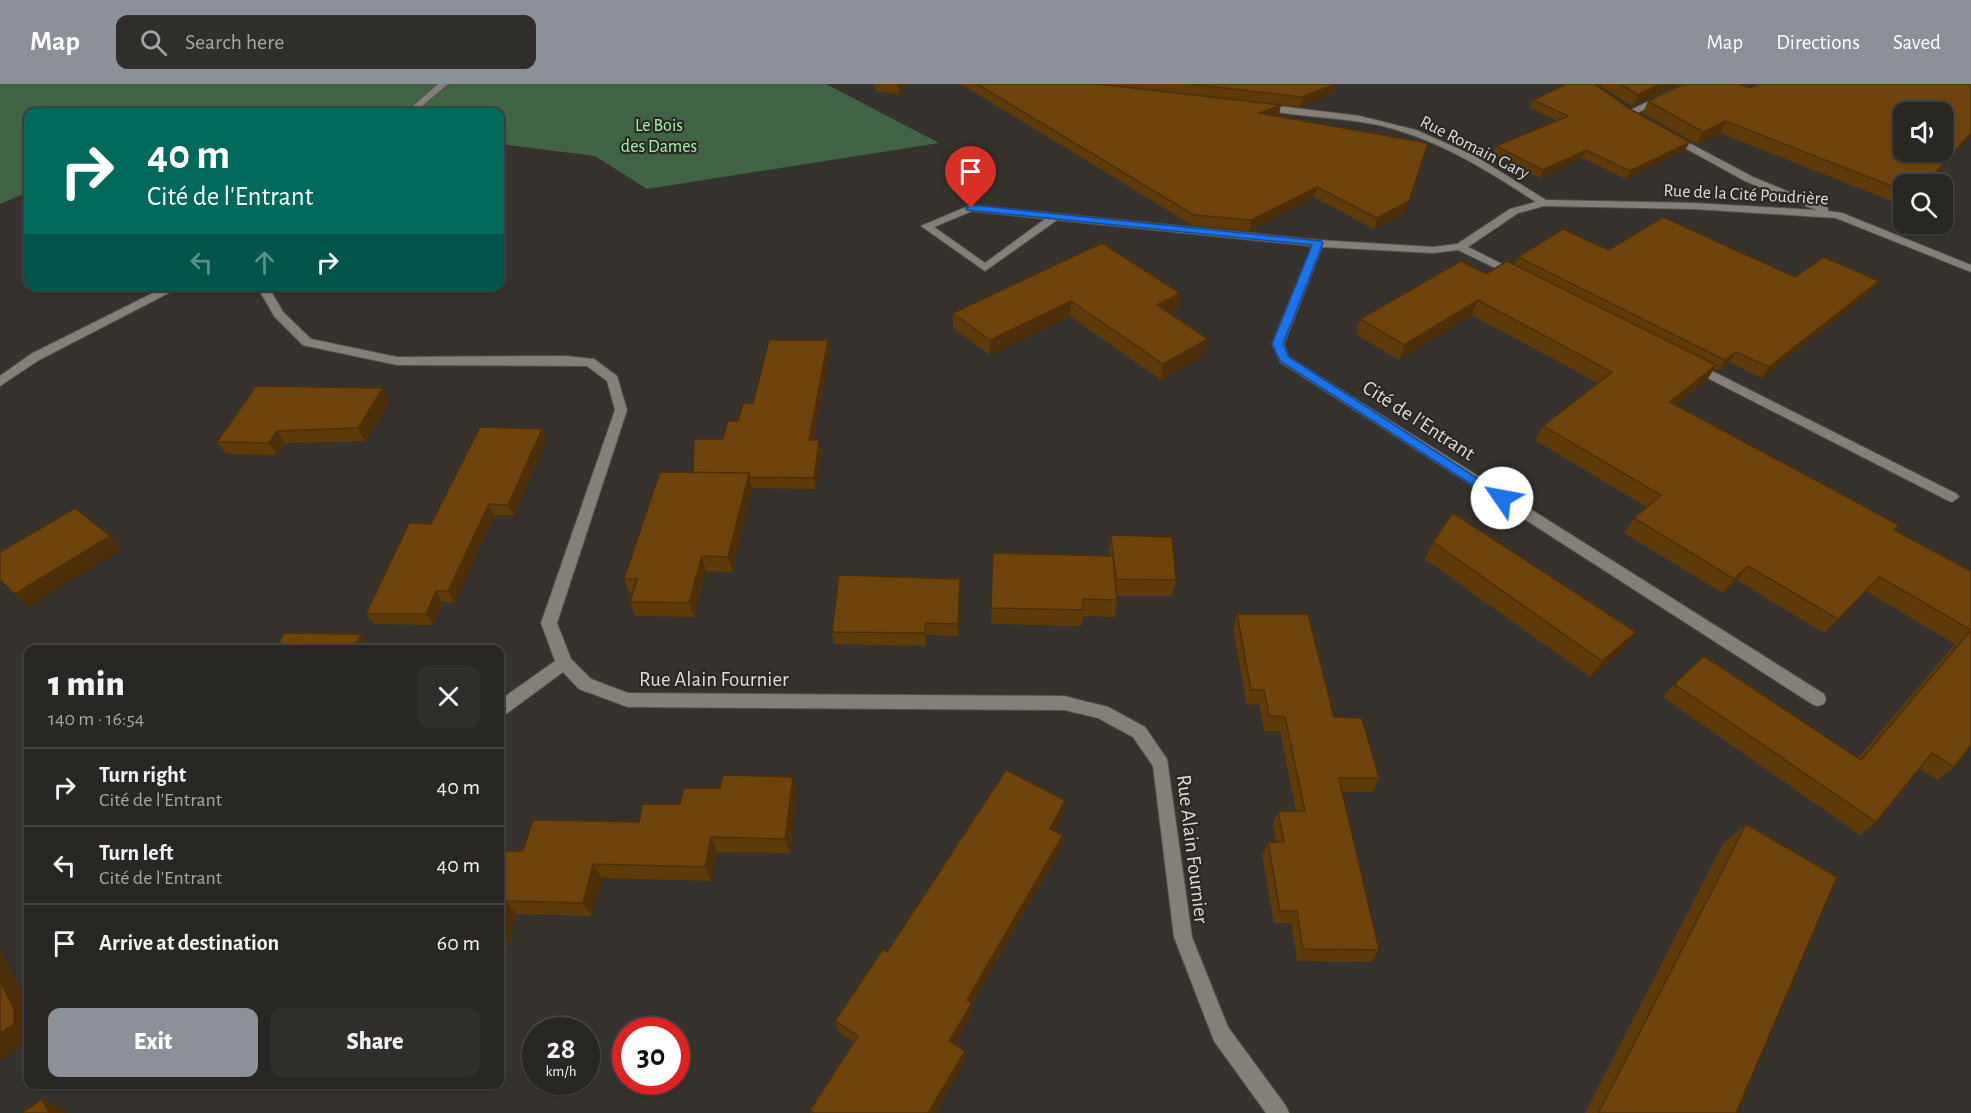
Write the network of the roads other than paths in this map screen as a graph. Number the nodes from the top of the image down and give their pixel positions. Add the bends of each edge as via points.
1 (443, 84) edge
2 (1690, 84) edge
3 (1257, 106) edge
4 (415, 108) edge
5 (1640, 119) edge
6 (1659, 130) edge
7 (1544, 203) junction
8 (1838, 215) junction
9 (1054, 218) junction
10 (1318, 243) junction
11 (1460, 247) junction
12 (1971, 269) edge
13 (1522, 279) edge
14 (167, 291) edge
15 (265, 291) edge
16 (1680, 359) edge
17 (0, 382) edge
18 (1952, 497) dead end
19 (564, 663) junction
20 (1818, 699) dead end
21 (504, 706) edge
22 (1279, 1113) edge

1 - 4 street
2 - 5 street via 1625,110
3 - 7 street, Rue Romain Gary via 1395,126 1431,139 1503,176
6 - 8 street via 1749,179
7 - 8 street, Rue de la Cité Poudrière via 1694,206
7 - 11 street via 1514,211
8 - 12 street, Rue de la Cité Poudrière
9 - 9 street via 971,208 926,226 985,268
9 - 10 street
10 - 11 street via 1434,250
10 - 20 street, Cité de l'Entrant via 1278,344 1284,359
11 - 13 street
14 - 17 street via 35,357
15 - 19 street, Rue Alain Fournier via 278,314 307,342 397,361 590,362 613,379 621,410 549,623
16 - 18 street
19 - 21 street
19 - 22 street, Rue Alain Fournier via 585,684 628,700 1064,703 1102,712 1139,732 1161,764 1183,937 1221,1034

